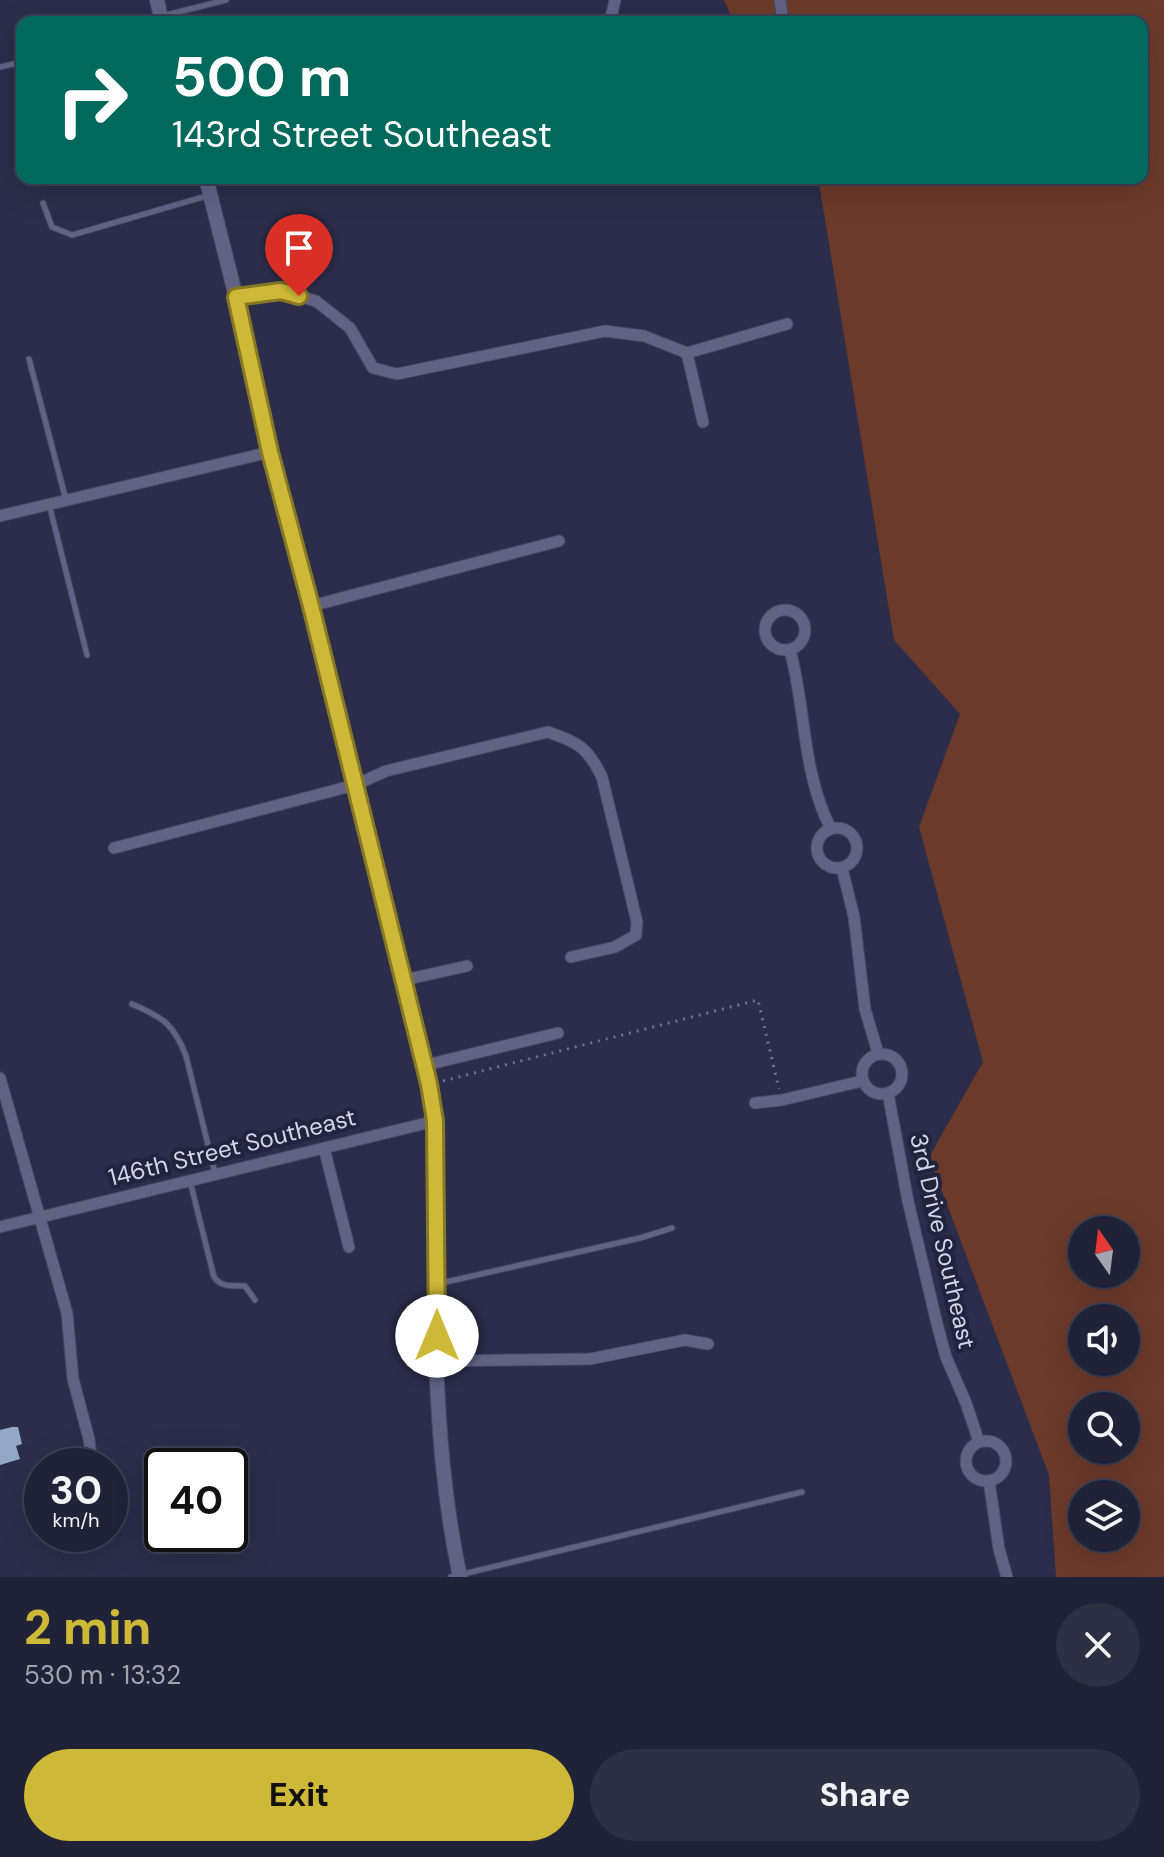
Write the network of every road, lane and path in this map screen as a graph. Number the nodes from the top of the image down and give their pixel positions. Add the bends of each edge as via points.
1 (226, 0) edge
2 (172, 16) edge
3 (208, 184) edge
4 (211, 195) junction
5 (43, 203) dead end
6 (236, 297) junction
7 (787, 324) dead end
8 (687, 353) junction
9 (29, 359) dead end
10 (703, 422) dead end
11 (270, 452) junction
12 (66, 500) junction
13 (49, 504) junction
14 (0, 516) edge
15 (559, 541) dead end
16 (311, 606) junction
17 (790, 650) dead end
18 (87, 655) dead end
19 (355, 785) junction
20 (831, 829) junction
21 (114, 848) dead end
22 (842, 868) junction
23 (571, 957) dead end
24 (467, 966) dead end
25 (404, 980) junction
26 (132, 1004) dead end
27 (558, 1033) dead end
28 (878, 1053) junction
29 (426, 1065) junction
30 (0, 1078) edge
31 (862, 1081) junction
32 (429, 1084) junction
33 (888, 1093) junction
34 (782, 1100) junction
35 (755, 1103) dead end
36 (435, 1121) junction
37 (324, 1148) junction
38 (215, 1174) junction
39 (190, 1180) junction
40 (38, 1217) junction
41 (0, 1227) edge
42 (672, 1228) dead end
43 (349, 1247) dead end
44 (436, 1285) junction
45 (255, 1300) dead end
46 (708, 1344) dead end
47 (437, 1361) junction
48 (979, 1442) junction
49 (90, 1448) edge
50 (989, 1481) junction
51 (802, 1492) dead end
52 (457, 1576) edge
53 (1007, 1577) edge

1 - 2 lane
3 - 4 street
4 - 5 lane via 72,235 52,227
4 - 6 street
6 - 8 street via 281,291 316,301 350,328 373,368 397,374 605,331 644,336
6 - 11 street
7 - 8 street
8 - 10 street
9 - 12 lane
11 - 12 street
11 - 16 street
12 - 13 street
13 - 14 street
13 - 18 lane
15 - 16 street
16 - 19 street
17 - 20 street via 816,794
19 - 21 street
19 - 23 street via 386,771 548,732 572,740 592,755 602,777 636,935 626,943
19 - 25 street
20 - 22 street via 818,841 817,854 824,864
20 - 22 street via 846,830 857,847 854,860
22 - 28 street via 865,1009
24 - 25 street
25 - 29 street
26 - 38 lane via 159,1016 180,1040
27 - 29 street
28 - 31 street via 863,1067
28 - 33 street via 892,1056 901,1066 902,1079
29 - 32 street
30 - 40 street
31 - 33 street via 875,1093
31 - 34 street
32 - 34 path via 758,1000
32 - 36 street
33 - 48 street, 3rd Drive Southeast via 937,1324
34 - 35 street
36 - 37 street, 146th Street Southeast
36 - 44 street
37 - 38 street, 146th Street Southeast
37 - 43 street
38 - 39 street, 146th Street Southeast
39 - 40 street, 146th Street Southeast
39 - 45 lane via 214,1277 245,1286
40 - 41 street, 146th Street Southeast
40 - 49 street via 67,1313 73,1379
42 - 44 lane
44 - 47 street
46 - 47 street via 685,1340 590,1359
47 - 52 street via 443,1482
48 - 50 street via 966,1456 967,1469 976,1479
48 - 50 street via 998,1445 1005,1456 1001,1474
50 - 53 street
51 - 52 lane

